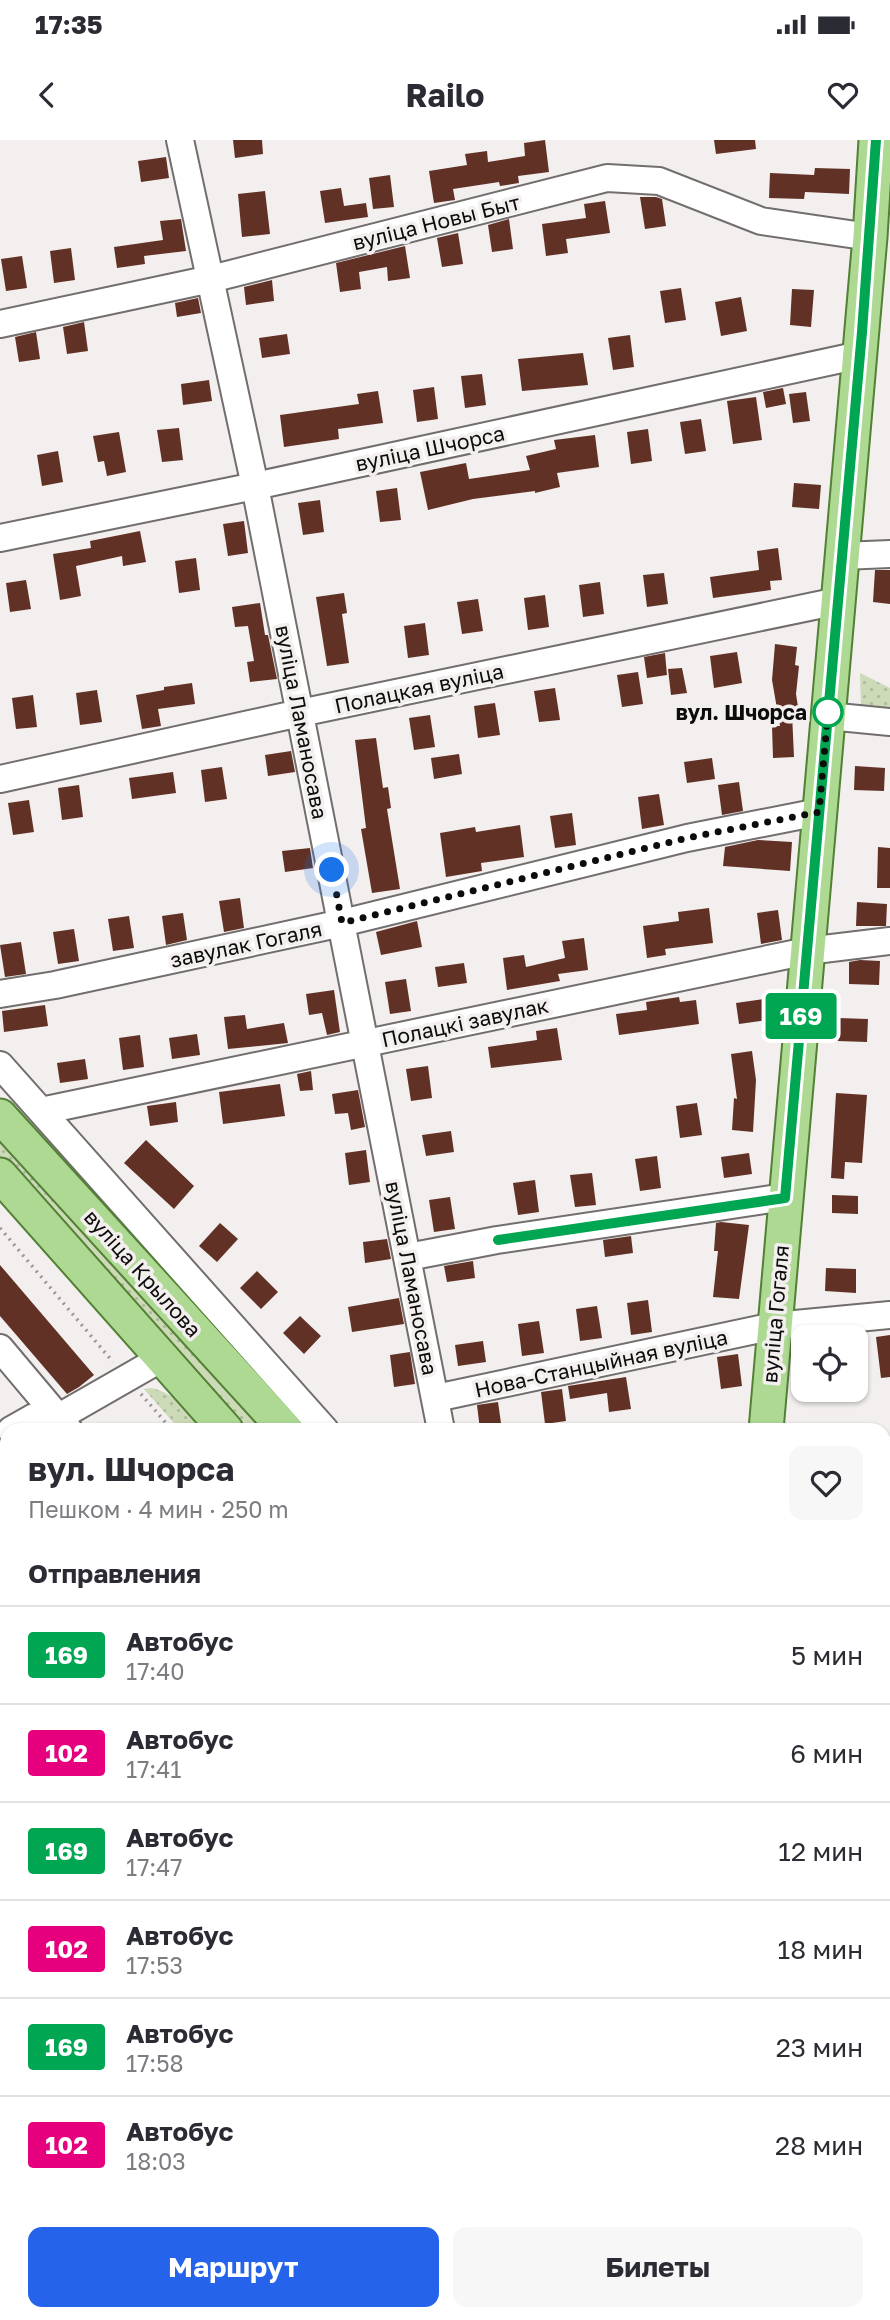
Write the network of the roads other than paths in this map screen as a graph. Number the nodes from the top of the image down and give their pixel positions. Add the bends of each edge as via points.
1 (180, 140) edge
2 (876, 140) edge
3 (883, 173) edge
4 (870, 237) junction
5 (211, 279) junction
6 (0, 324) edge
7 (860, 355) junction
8 (255, 486) junction
9 (0, 538) edge
10 (890, 554) edge
11 (842, 556) junction
12 (838, 601) junction
13 (300, 713) junction
14 (828, 716) junction
15 (890, 722) edge
16 (0, 779) edge
17 (819, 812) junction
18 (342, 923) junction
19 (890, 942) edge
20 (807, 951) junction
21 (0, 994) edge
22 (365, 1043) junction
23 (0, 1065) edge
24 (41, 1111) junction
25 (0, 1116) edge
26 (0, 1175) edge
27 (785, 1198) junction
28 (408, 1257) junction
29 (890, 1315) edge
30 (774, 1326) junction
31 (0, 1348) edge
32 (162, 1358) junction
33 (436, 1398) junction
34 (23, 1423) edge
35 (51, 1423) edge
36 (56, 1423) edge
37 (60, 1423) edge
38 (220, 1423) edge
39 (280, 1423) edge
40 (319, 1423) edge
41 (440, 1423) edge
42 (767, 1423) edge

1 - 5 street, вуліца Ламаносава
2 - 3 main road, вуліца Гогаля
3 - 4 main road, вуліца Гогаля
4 - 5 street, вуліца Новы Быт via 761,221 659,181 607,178
4 - 7 main road, вуліца Гогаля
5 - 6 street, вуліца Новы Быт
5 - 8 street, вуліца Ламаносава
7 - 8 street, вуліца Шчорса
7 - 11 main road, вуліца Гогаля
8 - 9 street, вуліца Шчорса
8 - 13 street, вуліца Ламаносава
10 - 11 street
11 - 12 main road, вуліца Гогаля
12 - 13 street, Полацкая вуліца
12 - 14 main road, вуліца Гогаля
13 - 16 street, Полацкая вуліца
13 - 18 street, вуліца Ламаносава
14 - 15 street
14 - 17 main road, вуліца Гогаля
17 - 18 street, завулак Гогаля via 687,838
17 - 20 main road, вуліца Гогаля
18 - 21 street, завулак Гогаля
18 - 22 street, вуліца Ламаносава
19 - 20 street, Полацкі завулак
20 - 22 street, Полацкі завулак
20 - 27 main road, вуліца Гогаля
22 - 24 street, Полацкі завулак
22 - 28 street, вуліца Ламаносава
23 - 24 street
24 - 40 street
25 - 39 main road, вуліца Крылова
26 - 32 main road, вуліца Крылова
27 - 28 street
27 - 30 main road, вуліца Гогаля
28 - 33 street, вуліца Ламаносава
29 - 30 street, Нова-Станцыйная вуліца
30 - 33 street, Нова-Станцыйная вуліца
30 - 42 main road, вуліца Гогаля
31 - 36 street
32 - 37 street
32 - 38 main road, вуліца Крылова
33 - 41 street, вуліца Ламаносава
34 - 35 street via 34,1417

